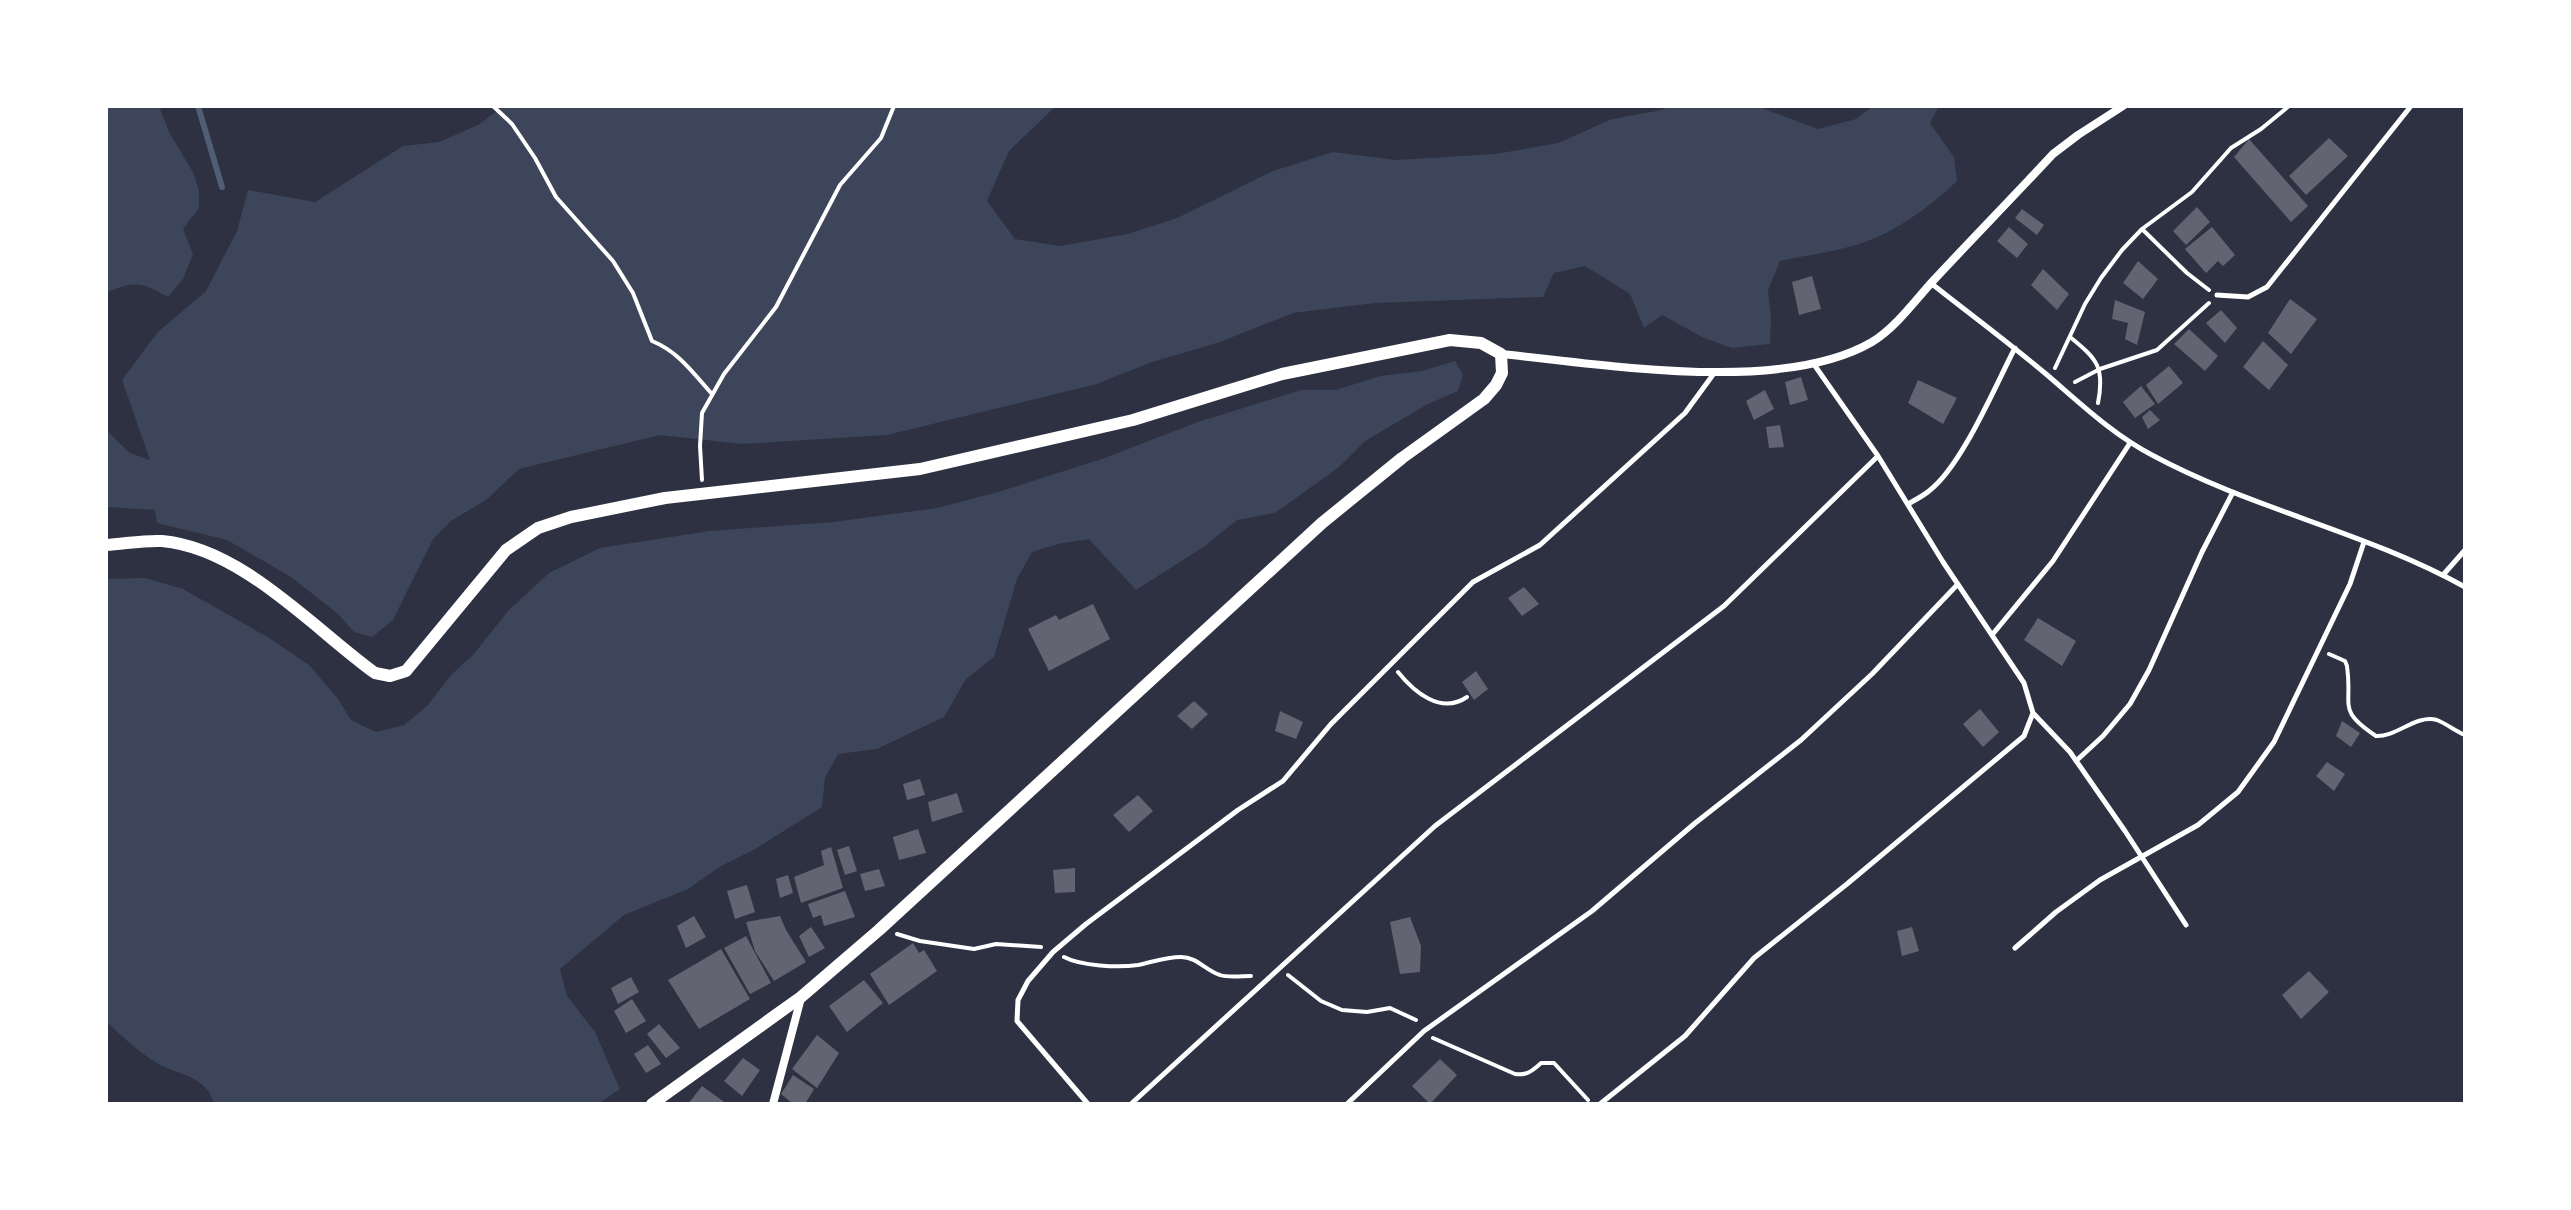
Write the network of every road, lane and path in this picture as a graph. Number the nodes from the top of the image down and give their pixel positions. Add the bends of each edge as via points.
1 (493, 106) edge
2 (894, 106) edge
3 (2123, 106) edge
4 (2289, 106) edge
5 (2411, 106) edge
6 (2142, 229) junction
7 (1931, 283) junction
8 (2217, 295) junction
9 (2070, 337) junction
10 (2015, 348) junction
11 (1501, 354) junction
12 (1812, 362) junction
13 (2100, 369) junction
14 (1716, 371) junction
15 (2050, 378) junction
16 (2062, 389) junction
17 (712, 394) junction
18 (2095, 417) junction
19 (2130, 443) junction
20 (1878, 456) junction
21 (2233, 492) junction
22 (704, 494) junction
23 (1908, 504) junction
24 (2364, 542) junction
25 (106, 545) edge
26 (2465, 550) edge
27 (2443, 575) junction
28 (1958, 584) junction
29 (2465, 587) edge
30 (1992, 635) junction
31 (2319, 651) junction
32 (1391, 663) junction
33 (1467, 697) dead end
34 (2033, 713) junction
35 (2465, 735) edge
36 (2076, 761) junction
37 (2142, 856) junction
38 (2186, 925) dead end
39 (2015, 948) dead end
40 (801, 997) junction
41 (652, 1104) edge
42 (773, 1104) edge
43 (1088, 1104) edge
44 (1131, 1104) edge
45 (1347, 1104) edge
46 (1600, 1104) edge

1 - 17 path via 512,124 556,197 613,261 652,341 684,361
2 - 17 path via 881,138 840,185 776,307
3 - 7 street via 2053,154
4 - 6 path via 2231,148 2192,192
5 - 8 lane via 2267,287 2248,297
6 - 8 path
6 - 9 path via 2101,278
7 - 10 lane
7 - 12 street via 1873,341
8 - 13 path via 2157,350
9 - 13 path
9 - 15 path
10 - 15 lane
10 - 23 lane via 1947,473
11 - 14 street
11 - 22 main road via 1481,343 1450,340 1282,374 1133,420 920,469
11 - 40 main road via 1502,373 1484,399 1322,523
12 - 14 street
12 - 20 lane
13 - 16 path
13 - 18 path
14 - 32 lane via 1685,413 1540,545 1473,582
15 - 16 lane
16 - 18 lane
17 - 22 path via 702,413
18 - 19 lane
19 - 21 lane
19 - 30 lane via 2053,561
20 - 23 lane
20 - 44 lane via 1724,606 1435,826
21 - 24 lane
21 - 36 lane via 2130,704
22 - 25 main road via 538,528 506,550 406,671 390,676 375,673 285,599 200,550 161,541
23 - 28 lane
24 - 27 lane
24 - 31 lane
26 - 27 lane
27 - 29 lane
28 - 30 lane
28 - 45 lane via 1801,740 1592,911 1424,1031
30 - 34 lane via 2024,683
31 - 35 path via 2345,661 2349,713 2376,736 2426,719
31 - 37 lane via 2274,742 2238,792 2198,825
32 - 33 path via 1422,697 1450,704
32 - 43 lane via 1283,781 1086,924 1028,981 1018,1000 1017,1021
34 - 36 lane
34 - 46 lane via 2024,736 1754,958 1685,1036
36 - 37 lane
37 - 38 lane
37 - 39 lane via 2100,880
40 - 41 main road
40 - 42 street

